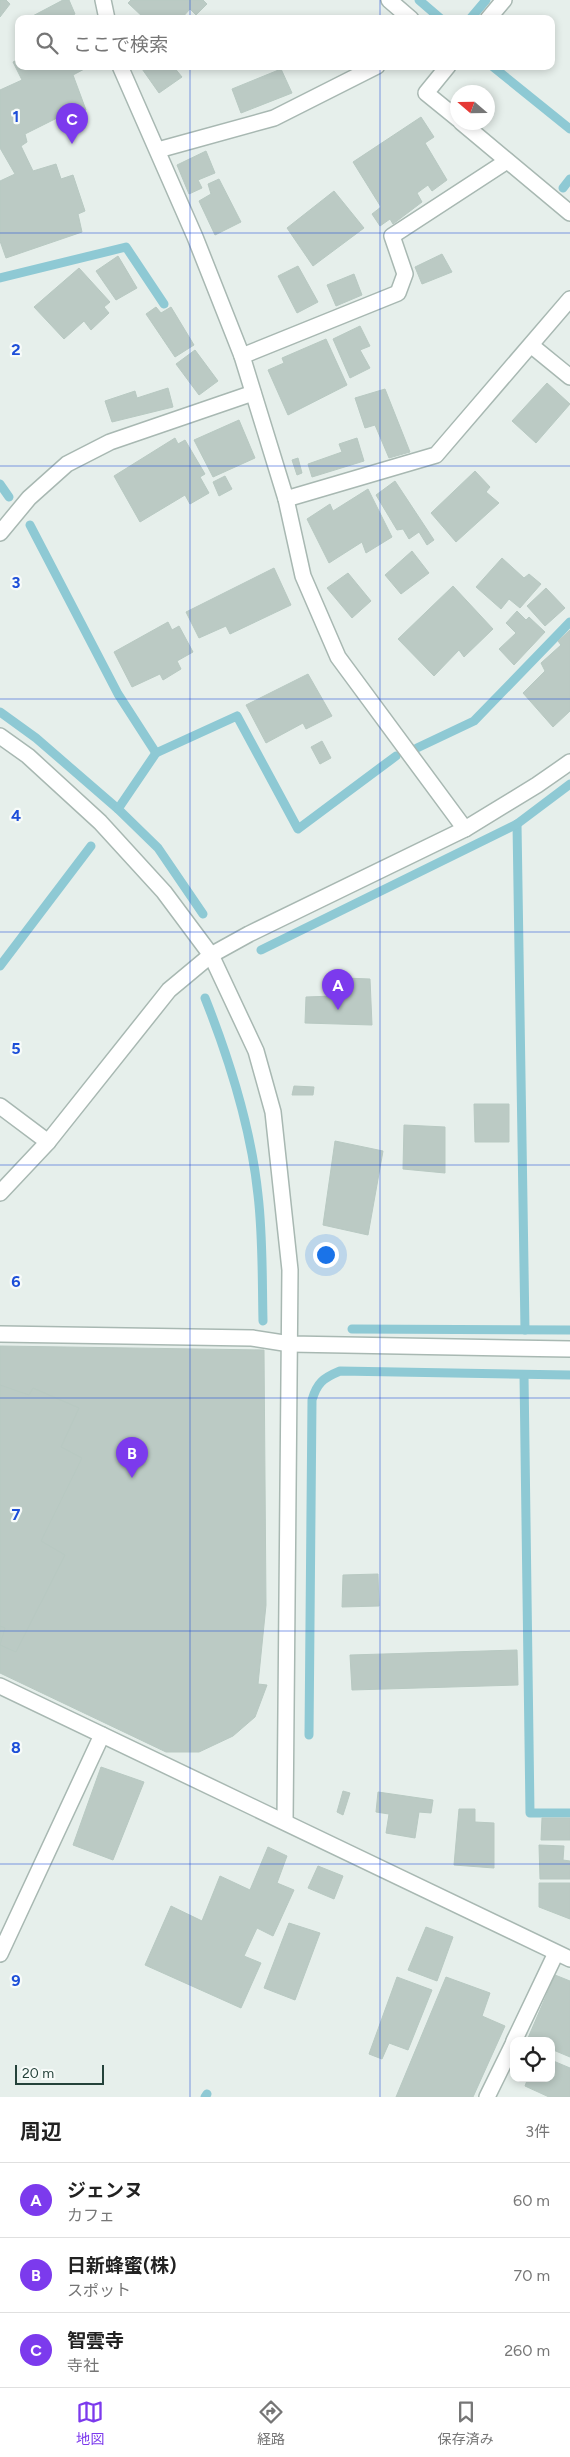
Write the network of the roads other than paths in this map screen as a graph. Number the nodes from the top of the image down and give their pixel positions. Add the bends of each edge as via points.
1 (103, 0) edge
2 (389, 0) edge
3 (504, 0) edge
4 (106, 15) edge
5 (406, 15) edge
6 (491, 15) edge
7 (122, 70) edge
8 (369, 70) edge
9 (445, 70) edge
10 (450, 112) edge
11 (470, 130) edge
12 (158, 150) junction
13 (507, 161) junction
14 (570, 213) edge
15 (570, 299) edge
16 (532, 346) junction
17 (242, 356) junction
18 (570, 377) edge
19 (253, 393) junction
20 (286, 499) junction
21 (0, 533) edge
22 (0, 736) edge
23 (570, 762) edge
24 (465, 829) junction
25 (211, 955) junction
26 (0, 1106) edge
27 (48, 1142) junction
28 (0, 1193) edge
29 (0, 1334) edge
30 (290, 1344) junction
31 (570, 1349) edge
32 (0, 1686) edge
33 (102, 1735) junction
34 (285, 1821) junction
35 (556, 1953) junction
36 (0, 1954) edge
37 (570, 1959) edge
38 (516, 2037) edge
39 (510, 2049) edge
40 (487, 2097) edge

1 - 4 street
2 - 5 street
3 - 6 street
7 - 12 street
8 - 12 street via 274,118
9 - 10 street via 426,93
11 - 13 street
12 - 17 street
13 - 14 street
13 - 17 street via 392,236 405,274 398,294
15 - 16 street
16 - 18 street
16 - 20 street via 436,455
17 - 19 street
19 - 20 street
19 - 21 street via 110,442 67,464 29,498
20 - 24 street via 303,576 338,657
22 - 25 street via 28,756 100,822 164,892
23 - 24 street
24 - 25 street
25 - 27 street via 169,990
25 - 30 street via 256,1051 273,1112 290,1270
26 - 27 street
27 - 28 street
29 - 30 street via 252,1338
30 - 31 street
30 - 34 street
32 - 33 street
33 - 34 street
33 - 36 street
34 - 35 street
35 - 37 street
35 - 38 street
39 - 40 street

